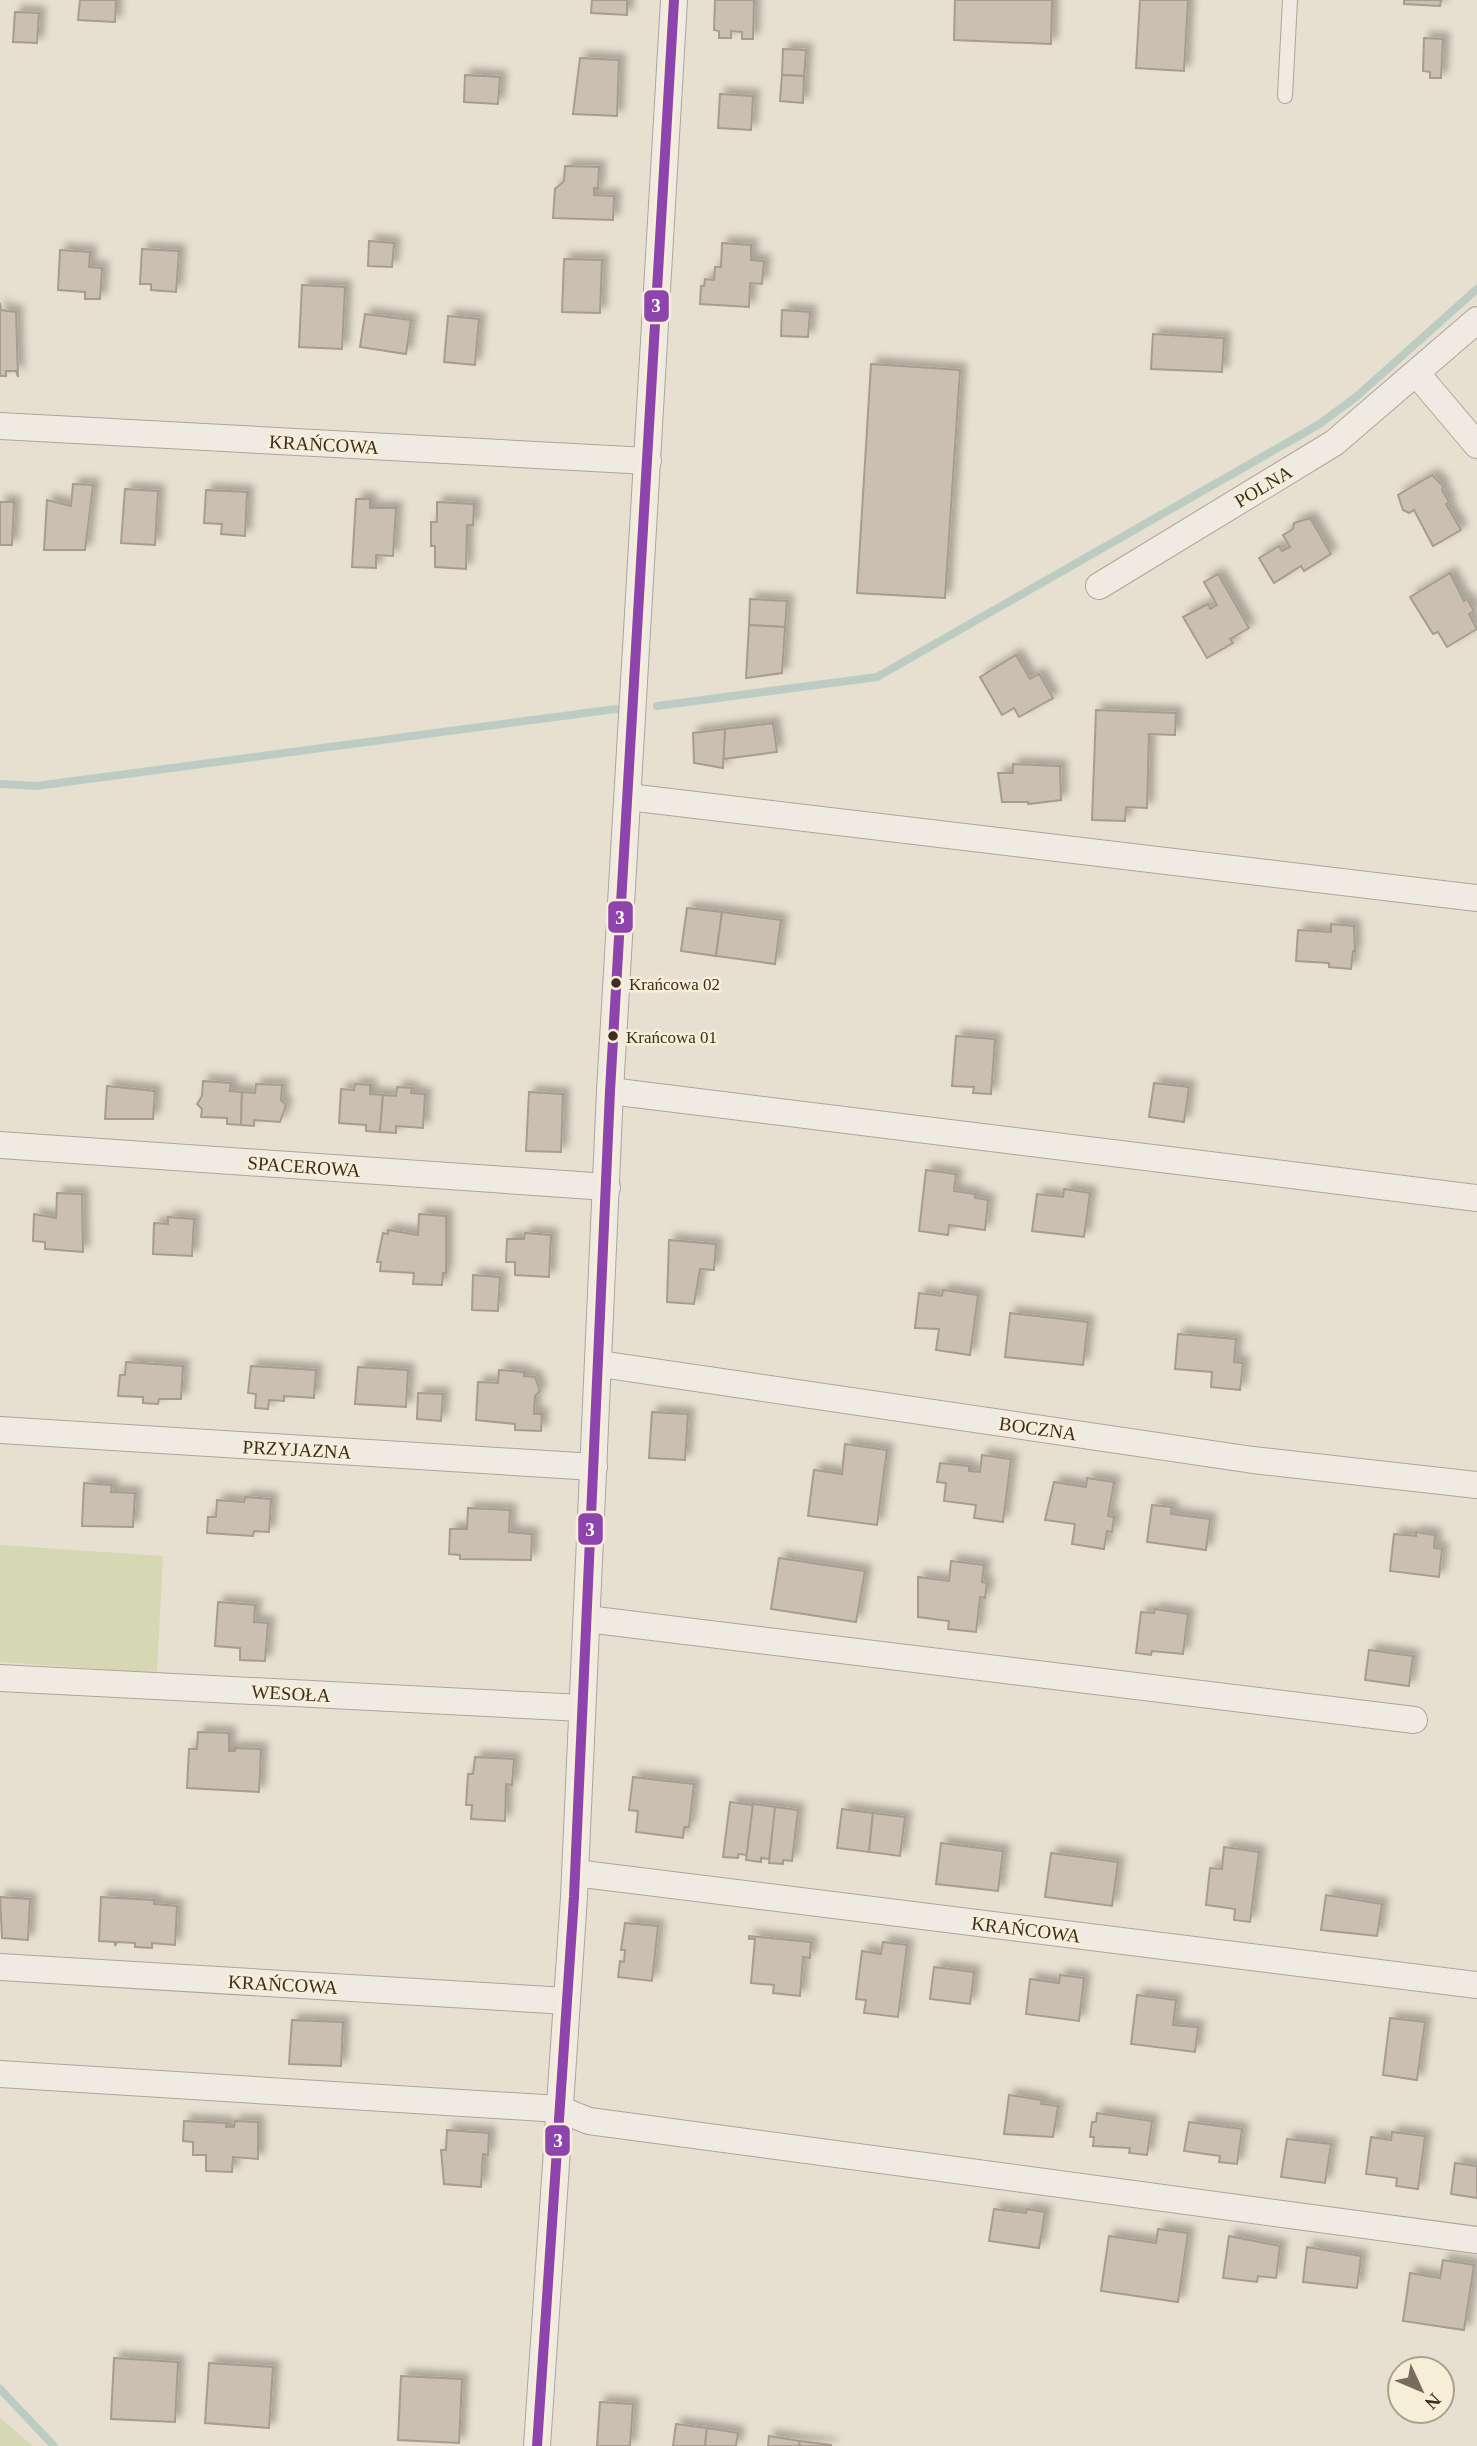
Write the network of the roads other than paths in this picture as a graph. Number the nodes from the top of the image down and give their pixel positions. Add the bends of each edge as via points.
1 (674, 0) edge
2 (1290, 0) edge
3 (1285, 96) dead end
4 (1477, 320) edge
5 (1417, 374) junction
6 (0, 426) edge
7 (1477, 445) edge
8 (648, 461) junction
9 (1099, 586) dead end
10 (628, 797) junction
11 (1477, 898) edge
12 (610, 1091) junction
13 (0, 1145) edge
14 (607, 1187) junction
15 (1477, 1198) edge
16 (600, 1364) junction
17 (0, 1430) edge
18 (594, 1467) junction
19 (1477, 1485) edge
20 (587, 1619) junction
21 (0, 1678) edge
22 (582, 1708) junction
23 (1414, 1720) dead end
24 (575, 1873) junction
25 (0, 1967) edge
26 (1477, 1985) edge
27 (567, 2001) junction
28 (0, 2074) edge
29 (559, 2109) junction
30 (1477, 2240) edge
31 (537, 2446) edge

1 - 8 street
2 - 3 lane
4 - 5 street, POLNA
5 - 7 street
5 - 9 street, POLNA via 1334,443
6 - 8 street, KRAŃCOWA
8 - 10 street
10 - 11 street
10 - 12 street
12 - 14 street
12 - 15 street
13 - 14 street, SPACEROWA
14 - 16 street
16 - 18 street
16 - 19 street, BOCZNA via 1253,1460
17 - 18 street, PRZYJAZNA
18 - 20 street
20 - 22 street
20 - 23 street
21 - 22 street, WESOŁA
22 - 24 street
24 - 26 street, KRAŃCOWA
24 - 27 street
25 - 27 street, KRAŃCOWA
27 - 29 street
28 - 29 street
29 - 30 street via 589,2120
29 - 31 street

